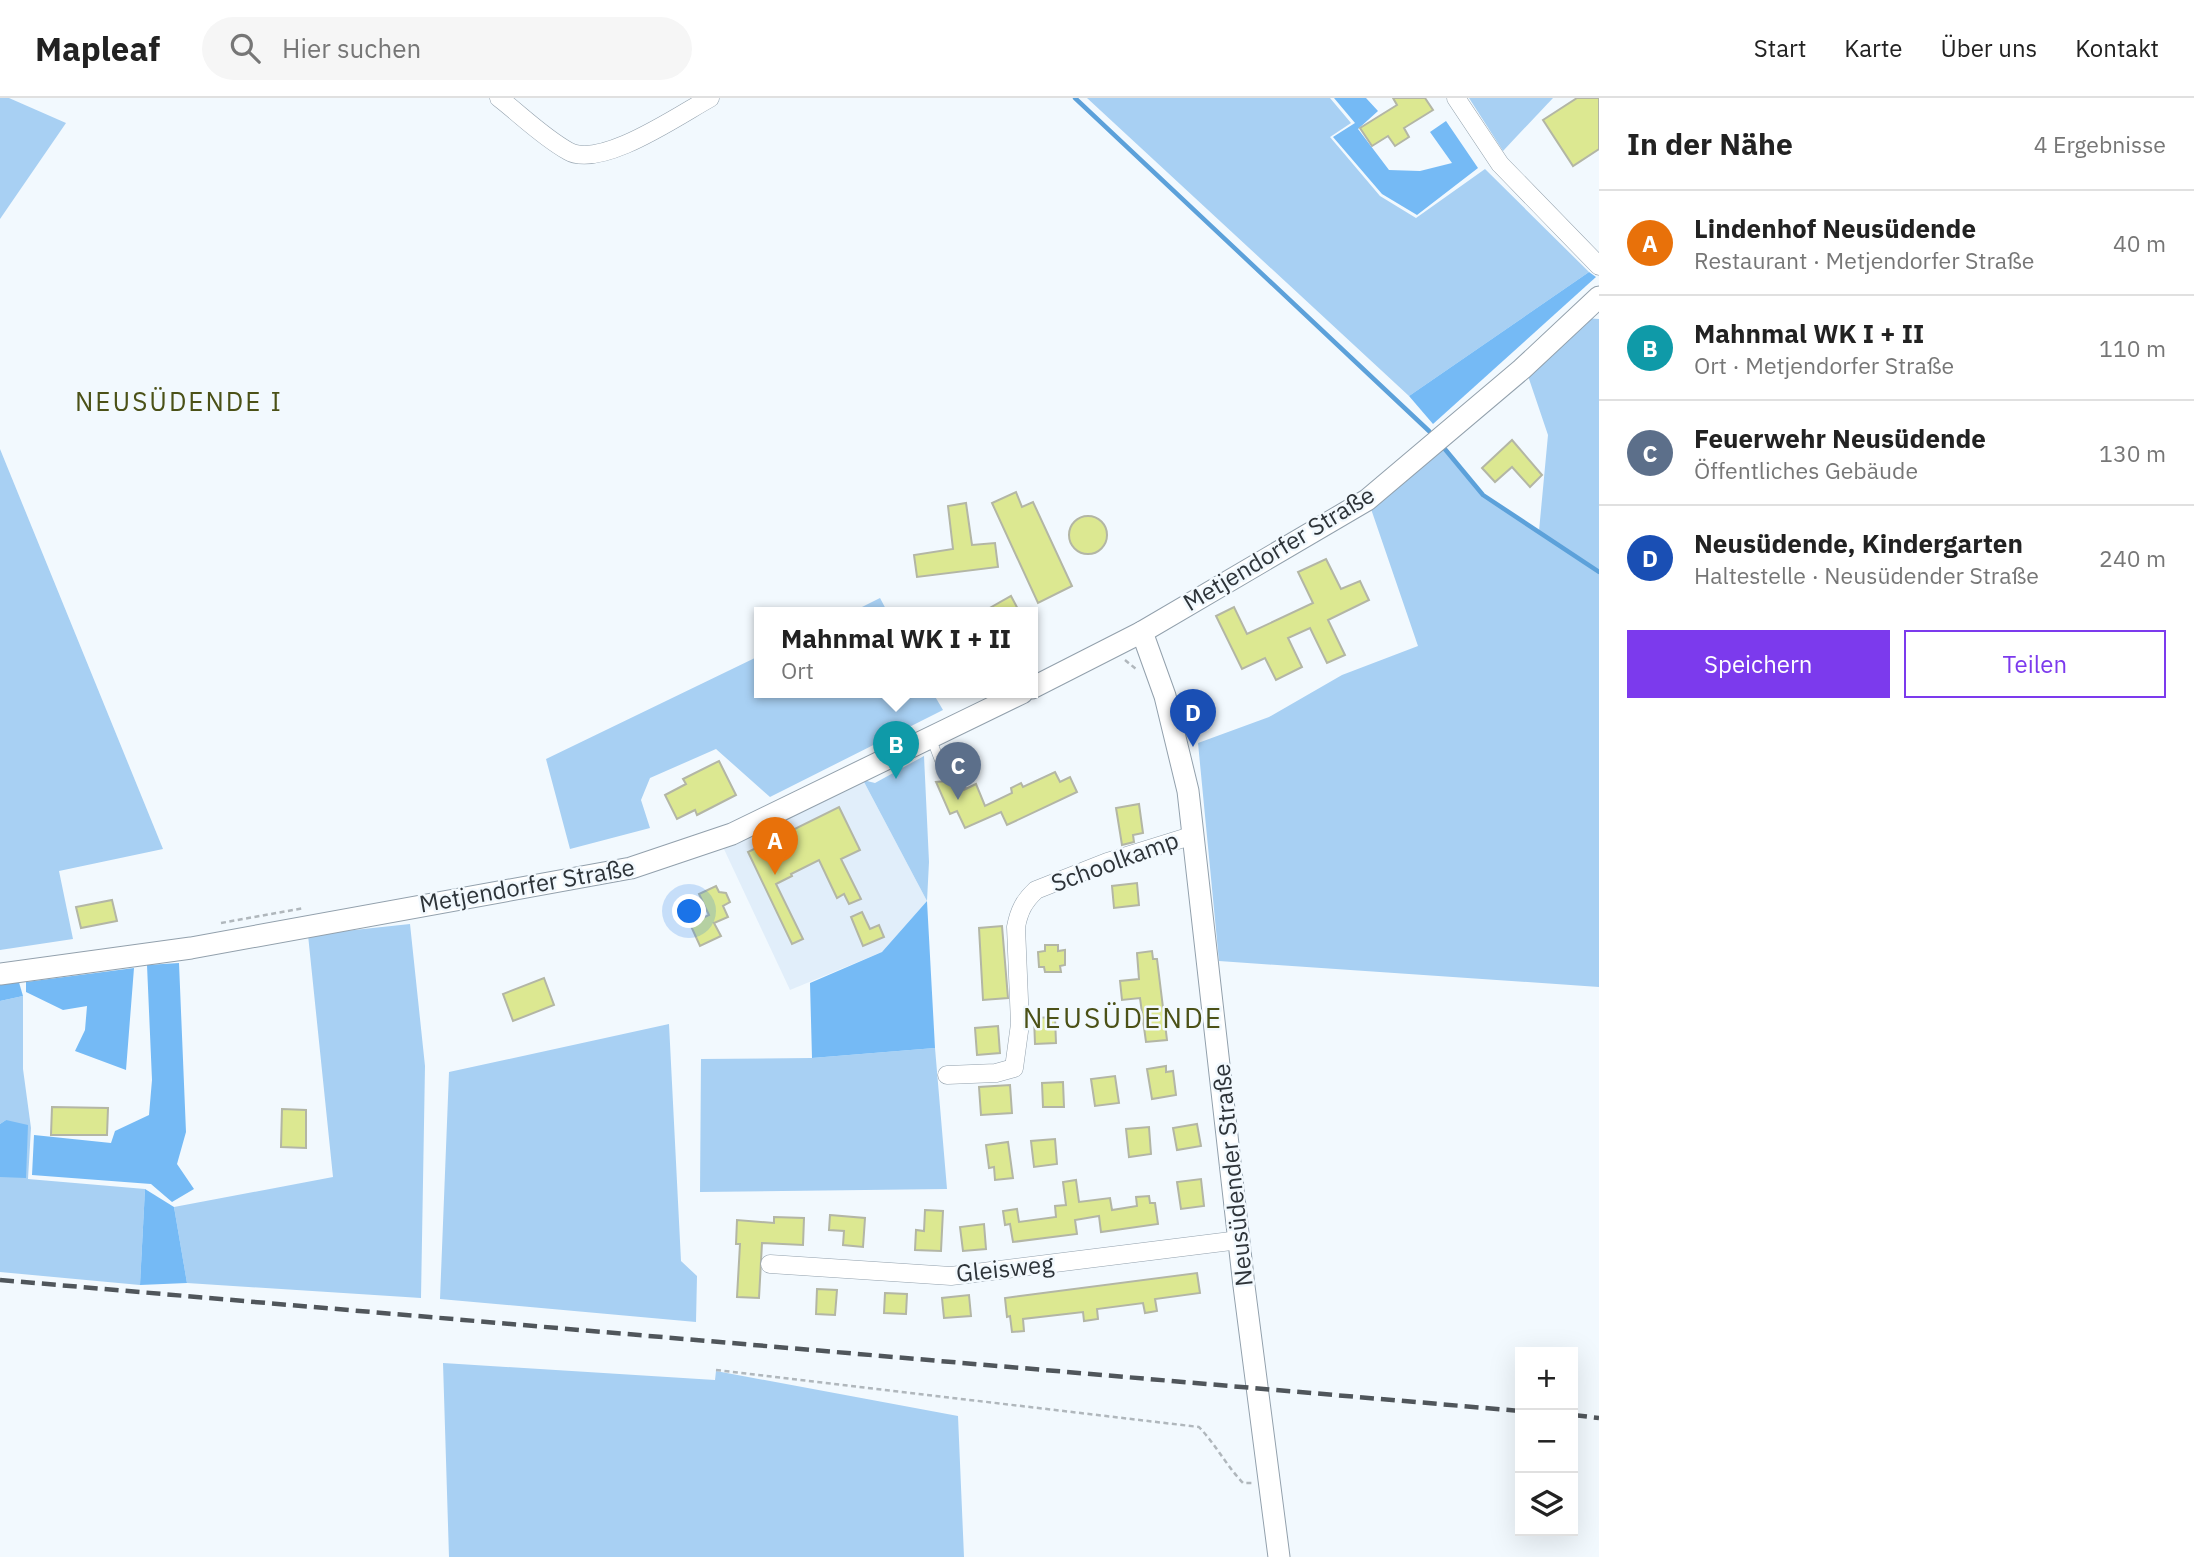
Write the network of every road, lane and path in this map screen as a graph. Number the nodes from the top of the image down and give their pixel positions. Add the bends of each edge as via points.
1 (499, 98) edge
2 (710, 98) edge
3 (1456, 98) edge
4 (1599, 266) edge
5 (1599, 297) edge
6 (1142, 632) junction
7 (1038, 685) edge
8 (1012, 698) edge
9 (931, 738) junction
10 (975, 760) dead end
11 (957, 770) junction
12 (945, 775) joint
13 (966, 789) dead end
14 (1194, 835) junction
15 (312, 906) dead end
16 (217, 924) dead end
17 (0, 974) edge
18 (947, 1075) dead end
19 (1239, 1240) junction
20 (770, 1264) dead end
21 (716, 1370) dead end
22 (1269, 1482) junction
23 (1279, 1557) edge

1 - 2 street via 569,152 586,156 607,153
3 - 4 street via 1500,164
5 - 6 street, Metjendorfer Straße via 1367,500
6 - 7 street, Metjendorfer Straße
6 - 14 street, Neusüdender Straße via 1178,741
8 - 9 street, Metjendorfer Straße
9 - 12 lane
9 - 17 street, Metjendorfer Straße via 732,834 631,868 191,948
10 - 11 path
11 - 12 path
11 - 13 path
14 - 18 street, Schoolkamp via 1108,862 1029,896 1016,928 1020,1024 1014,1068
14 - 19 street, Neusüdender Straße
15 - 16 path
19 - 20 street, Gleisweg via 951,1276
19 - 22 street, Neusüdender Straße
21 - 22 path via 1199,1427 1243,1483
22 - 23 street, Neusüdender Straße

